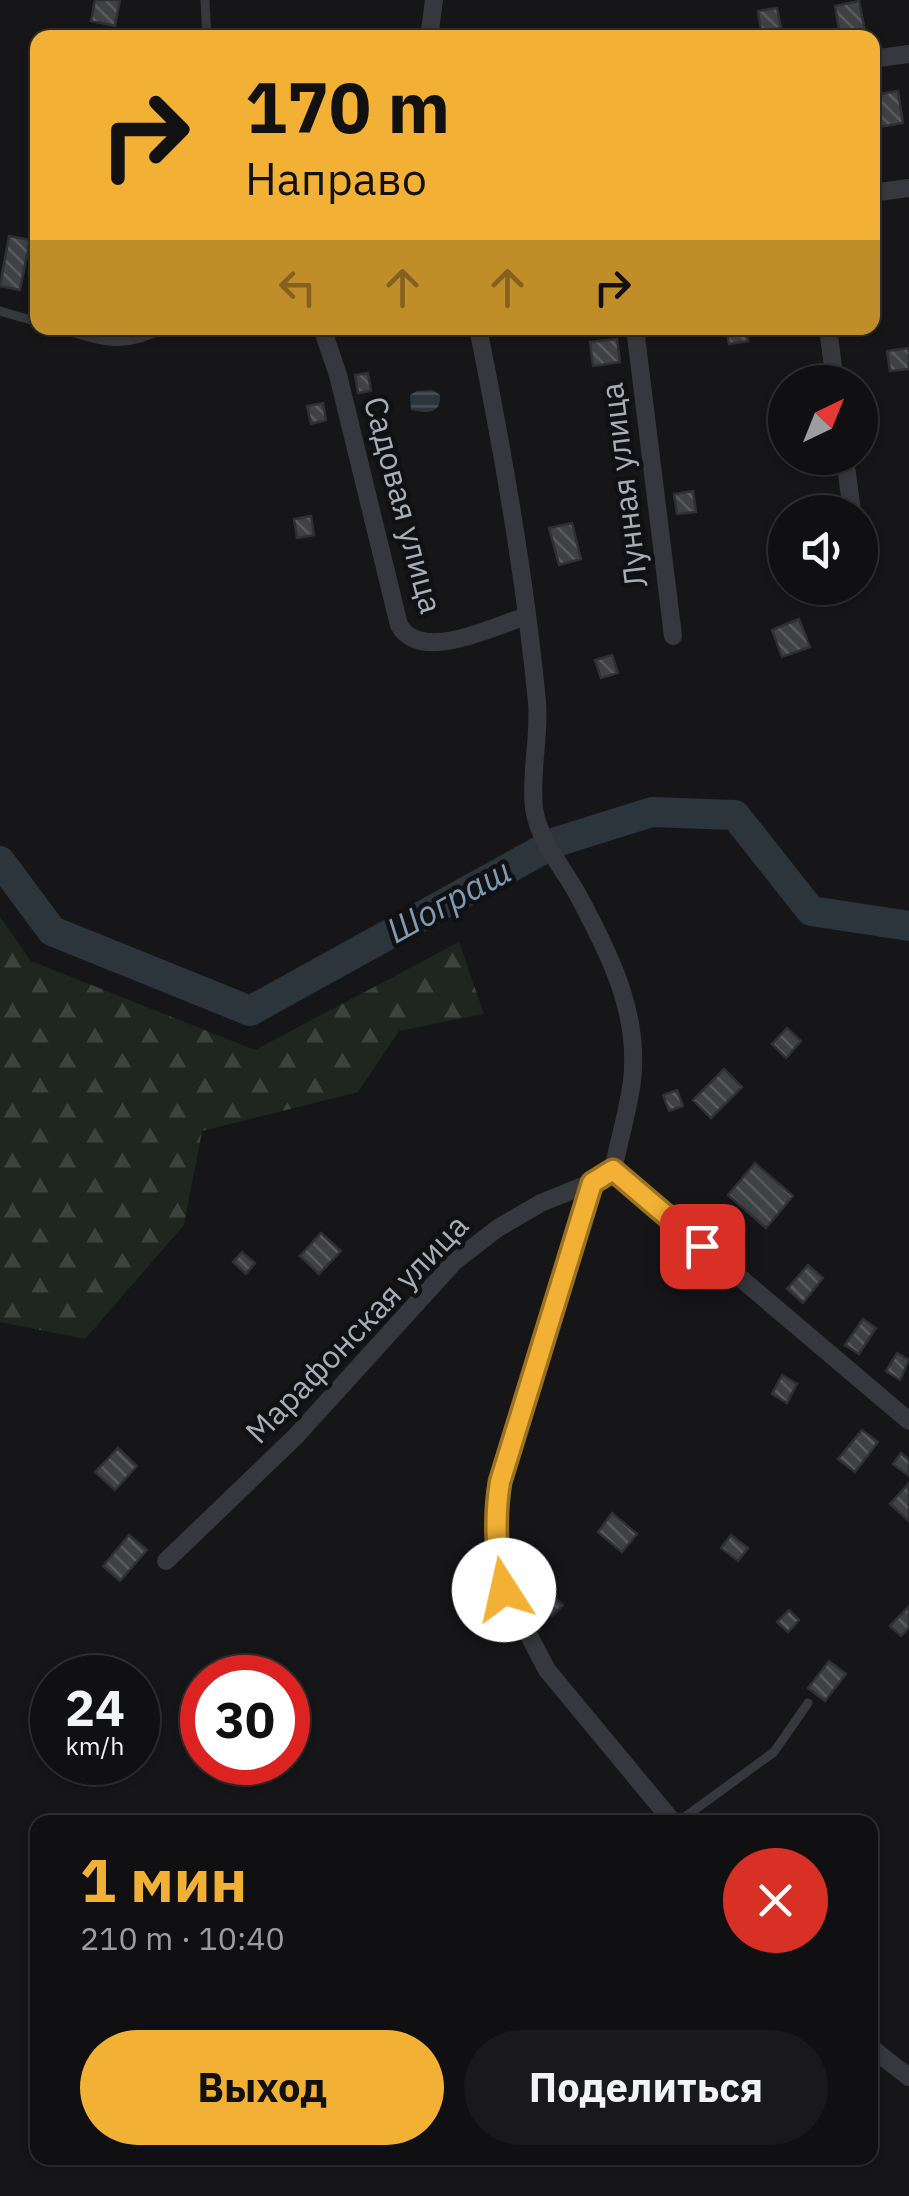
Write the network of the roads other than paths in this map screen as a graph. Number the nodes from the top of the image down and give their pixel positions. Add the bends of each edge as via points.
1 (205, 0) edge
2 (434, 0) edge
3 (206, 30) edge
4 (430, 30) edge
5 (909, 54) edge
6 (880, 58) edge
7 (909, 188) edge
8 (880, 191) edge
9 (0, 312) edge
10 (30, 320) edge
11 (82, 335) edge
12 (151, 335) edge
13 (324, 335) edge
14 (479, 335) edge
15 (636, 335) edge
16 (829, 335) edge
17 (833, 365) edge
18 (527, 616) junction
19 (673, 636) dead end
20 (613, 1170) junction
21 (592, 1183) junction
22 (909, 1422) edge
23 (166, 1562) dead end
24 (808, 1703) dead end
25 (669, 1815) edge
26 (685, 1815) edge
27 (878, 2054) edge
28 (909, 2077) edge

1 - 3 lane
2 - 4 street
5 - 6 street
7 - 8 street
9 - 10 lane
11 - 12 lane via 111,343
13 - 18 street, Садовая улица via 404,635 426,643 455,640
14 - 18 street
15 - 19 street, Лунная улица
16 - 17 street
18 - 20 street via 537,707 534,807 554,859 612,960 630,1016 632,1080
20 - 21 street, Марафонская улица
20 - 22 street
21 - 23 street, Марафонская улица via 541,1203 454,1262 296,1436
21 - 25 street via 510,1441 495,1517 496,1550 504,1590 547,1670
24 - 26 lane via 774,1752
27 - 28 street

